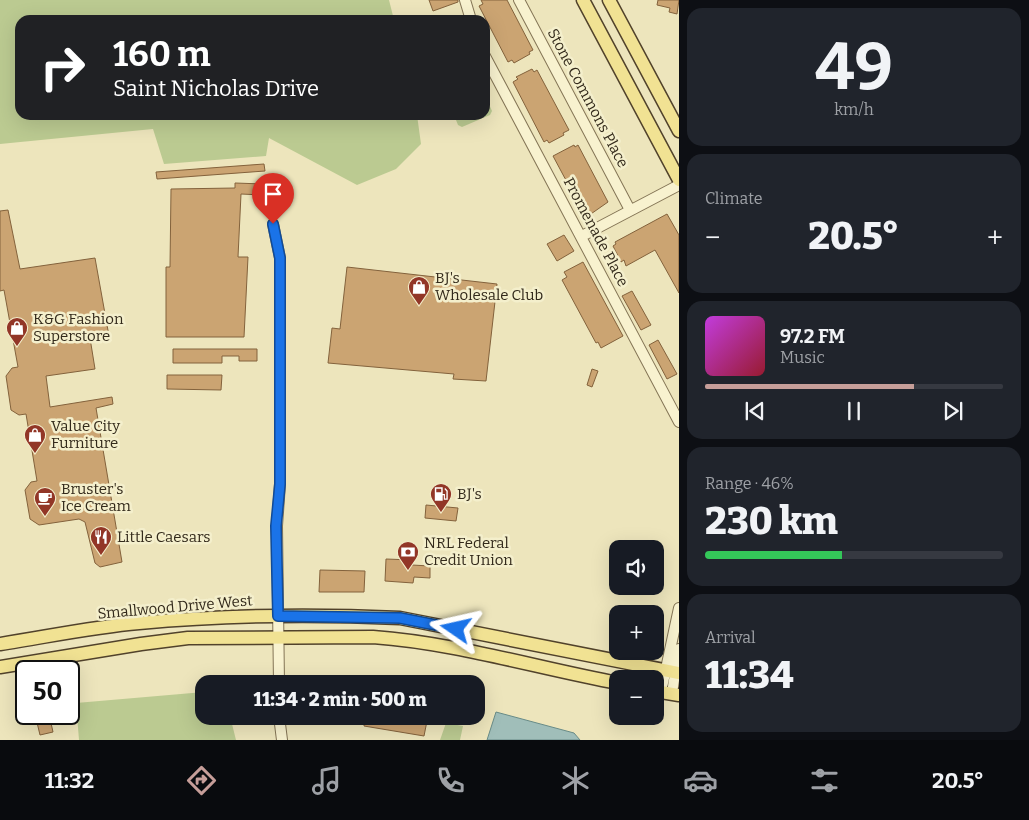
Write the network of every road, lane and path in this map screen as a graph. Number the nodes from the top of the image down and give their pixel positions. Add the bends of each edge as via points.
1 (465, 0) edge
2 (519, 0) edge
3 (583, 0) edge
4 (609, 0) edge
5 (470, 15) edge
6 (490, 65) edge
7 (679, 130) edge
8 (679, 180) edge
9 (679, 185) edge
10 (630, 210) junction
11 (273, 224) dead end
12 (582, 236) junction
13 (679, 422) edge
14 (679, 608) edge
15 (278, 616) junction
16 (278, 636) junction
17 (0, 644) edge
18 (679, 649) edge
19 (0, 666) edge
20 (673, 672) edge
21 (279, 675) edge
22 (609, 682) edge
23 (667, 693) edge
24 (280, 725) edge
25 (282, 740) edge

1 - 5 street
2 - 10 street, Stone Commons Place
3 - 8 main road
4 - 7 main road
6 - 12 street, Promenade Place
9 - 10 street
10 - 12 street
11 - 15 street via 280,258 280,484 276,526
12 - 13 street, Promenade Place
14 - 20 street
15 - 16 street
15 - 17 main road, Smallwood Drive West via 136,623
15 - 20 main road, Smallwood Drive West via 400,618
16 - 19 main road via 188,638
16 - 21 street
16 - 22 main road via 397,639
18 - 20 street
20 - 23 street
24 - 25 street

